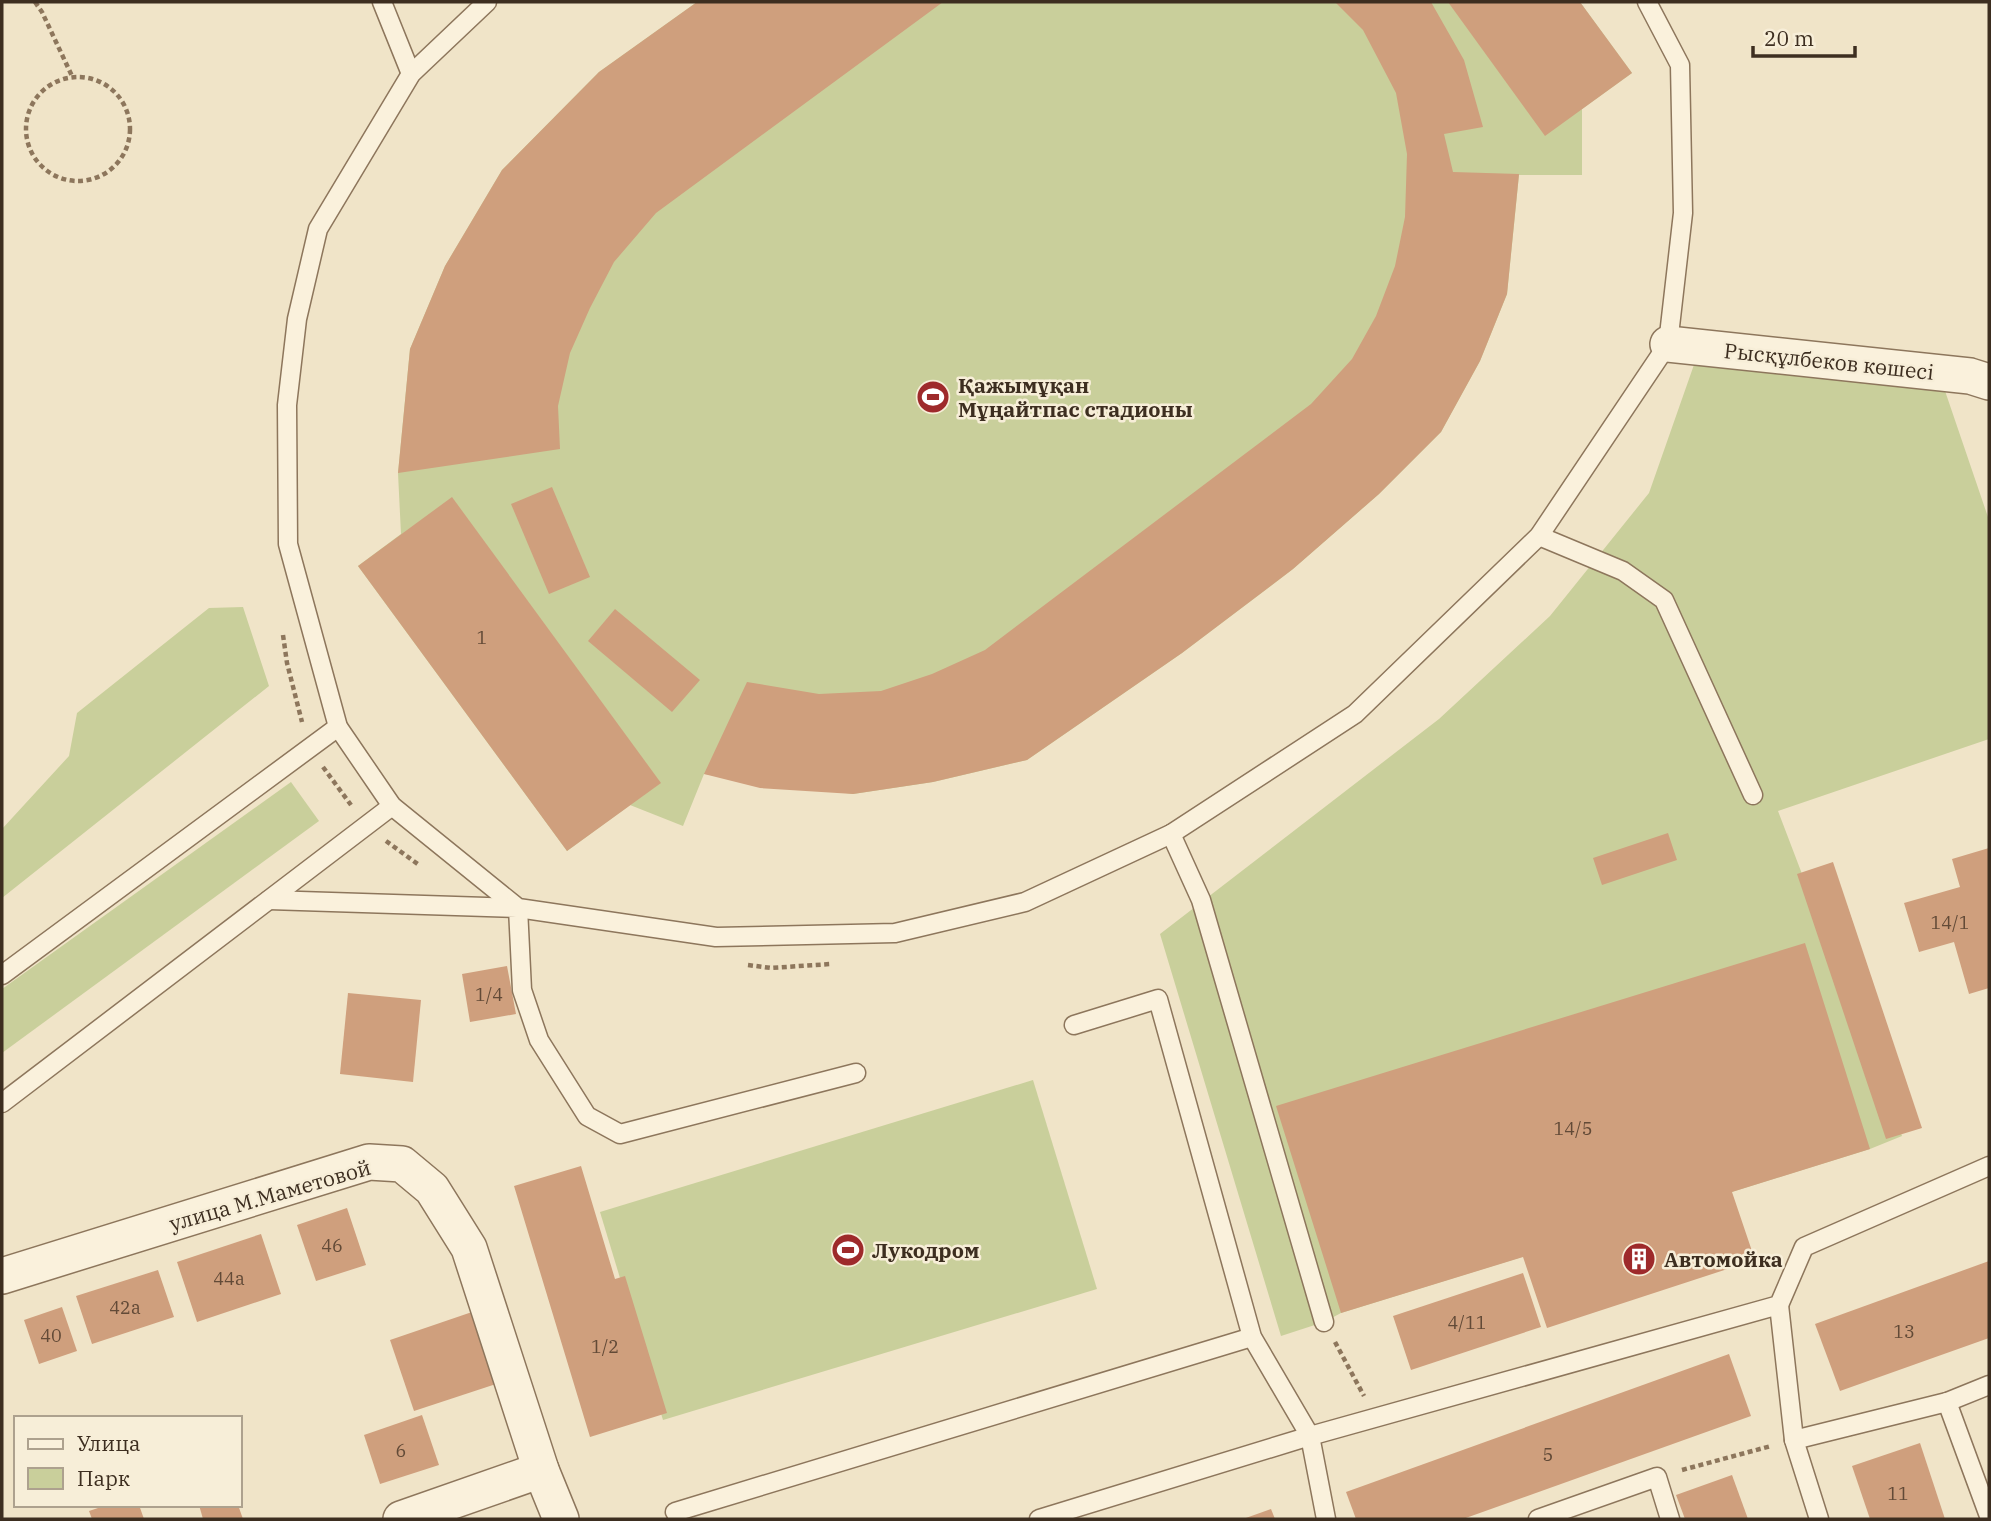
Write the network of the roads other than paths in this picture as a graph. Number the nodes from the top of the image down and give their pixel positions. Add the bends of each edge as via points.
1 (382, 2) edge
2 (487, 2) edge
3 (1647, 2) edge
4 (411, 74) junction
5 (1668, 344) junction
6 (1989, 382) edge
7 (1539, 536) junction
8 (338, 727) junction
9 (1753, 795) dead end
10 (393, 806) junction
11 (1171, 834) junction
12 (268, 900) junction
13 (518, 908) junction
14 (4, 967) edge
15 (1074, 1025) dead end
16 (856, 1073) dead end
17 (2, 1104) edge
18 (1989, 1166) edge
19 (2, 1276) edge
20 (1779, 1305) junction
21 (1324, 1322) road end
22 (1252, 1337) junction
23 (1989, 1385) edge
24 (1947, 1402) junction
25 (1310, 1436) junction
26 (1794, 1440) junction
27 (541, 1470) junction
28 (676, 1512) dead end
29 (1989, 1516) edge
30 (401, 1519) edge
31 (561, 1519) edge
32 (1040, 1519) edge
33 (1326, 1519) edge
34 (1538, 1519) edge
35 (1670, 1519) edge
36 (1819, 1519) edge

1 - 4 lane
2 - 4 lane
3 - 5 lane via 1679,65 1683,213
4 - 8 lane via 318,229 297,319 287,405 288,544
5 - 6 street, Рысқұлбеков көшесі via 1970,376
5 - 7 lane
7 - 9 lane via 1623,571 1664,600
7 - 11 lane via 1355,714
8 - 10 lane
8 - 14 lane
10 - 12 lane
10 - 13 lane
11 - 13 lane via 1025,902 895,933 716,937
11 - 21 lane via 1201,900
12 - 13 lane
12 - 17 lane
13 - 16 lane via 522,990 539,1040 587,1116 620,1134
15 - 22 lane via 1158,999
18 - 20 lane via 1804,1247
19 - 27 street, улица М.Маметовой via 369,1162 402,1164 432,1189 469,1248
20 - 25 lane
20 - 26 lane
22 - 25 lane
22 - 28 lane
23 - 24 lane
24 - 26 lane
24 - 29 lane
25 - 32 lane
25 - 33 lane
26 - 36 lane
27 - 30 street
27 - 31 street, улица М.Маметовой
34 - 35 lane via 1657,1477

